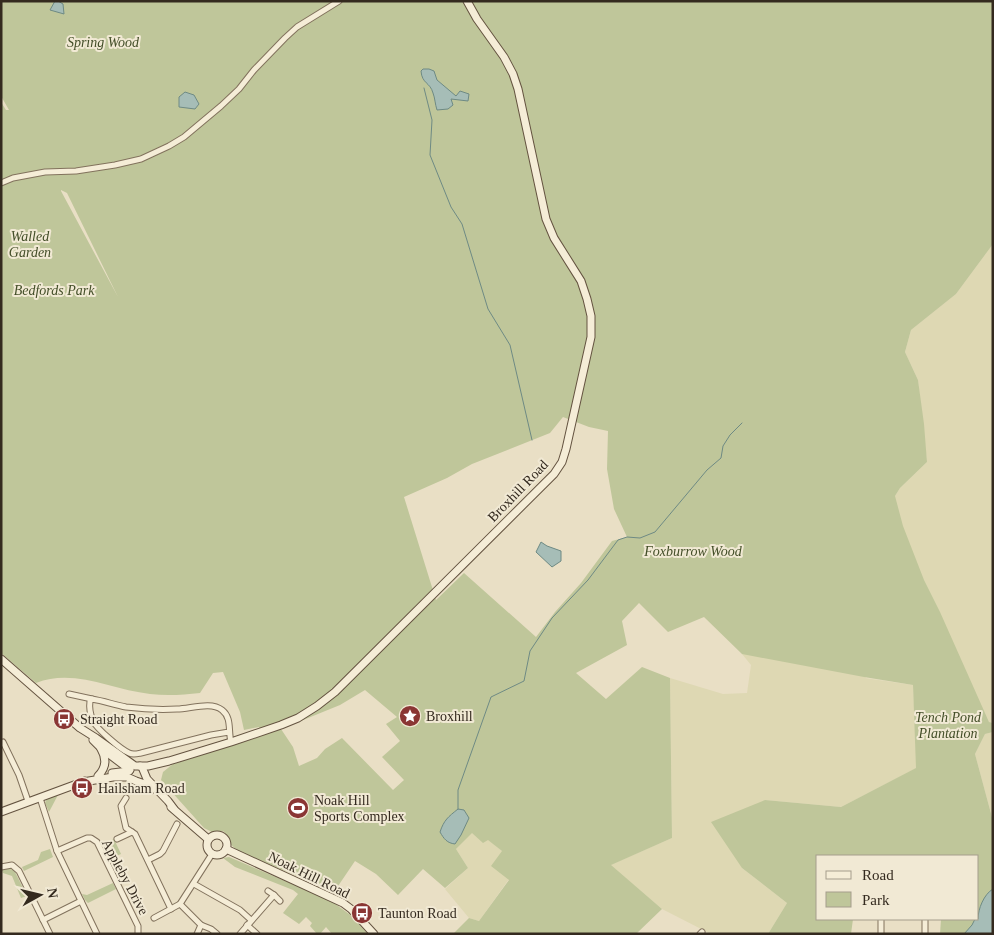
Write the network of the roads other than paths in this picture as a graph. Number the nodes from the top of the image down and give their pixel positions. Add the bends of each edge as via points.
1 (339, 1) edge
2 (467, 1) edge
3 (1, 183) edge
4 (1, 659) edge
5 (69, 694) dead end
6 (92, 699) junction
7 (86, 732) junction
8 (229, 732) junction
9 (3, 742) dead end
10 (231, 742) junction
11 (101, 748) junction
12 (169, 760) junction
13 (134, 772) junction
14 (145, 774) junction
15 (98, 776) junction
16 (83, 782) junction
17 (40, 798) junction
18 (126, 798) dead end
19 (28, 801) junction
20 (115, 803) dead end
21 (121, 806) junction
22 (174, 809) junction
23 (1, 812) edge
24 (178, 824) dead end
25 (132, 832) junction
26 (117, 839) dead end
27 (208, 839) junction
28 (226, 849) junction
29 (57, 851) junction
30 (212, 854) junction
31 (148, 860) junction
32 (1, 867) edge
33 (194, 884) junction
34 (268, 891) dead end
35 (274, 896) junction
36 (81, 901) junction
37 (280, 901) dead end
38 (180, 904) junction
39 (172, 909) junction
40 (154, 918) dead end
41 (43, 920) junction
42 (882, 920) edge
43 (925, 920) edge
44 (249, 922) junction
45 (201, 925) junction
46 (50, 934) edge
47 (97, 934) edge
48 (138, 934) edge
49 (197, 934) edge
50 (217, 934) edge
51 (240, 934) edge
52 (257, 934) edge
53 (374, 934) edge
54 (881, 934) edge
55 (925, 934) edge

1 - 3 street via 297,27 221,106 169,146 141,159 115,165 45,172
2 - 10 street, Broxhill Road via 513,74 546,220 581,281 591,316 591,337 562,462 554,474 335,692 298,718
4 - 7 street
5 - 6 street
6 - 8 street via 153,709 214,706 227,715
6 - 8 street via 91,714 97,727 129,753
7 - 11 street
7 - 13 street
8 - 10 street
9 - 19 street
10 - 12 street, Broxhill Road
11 - 13 street
11 - 15 street via 105,762
12 - 13 street, Broxhill Road
12 - 14 street, Broxhill Road
13 - 14 street, Noak Hill Road via 144,770
13 - 15 street
13 - 16 street
13 - 22 street, Noak Hill Road
14 - 22 street, Noak Hill Road
15 - 16 street
16 - 17 street
17 - 19 street
17 - 29 street
18 - 21 street
19 - 23 street
20 - 21 street
21 - 25 street via 126,828
22 - 27 street, Noak Hill Road
24 - 31 street via 160,854
25 - 26 street
25 - 31 street
27 - 28 street, Noak Hill Road via 220,836 225,840
27 - 30 street via 207,849
28 - 30 street via 222,854
28 - 53 street, Noak Hill Road via 351,909
29 - 36 street
29 - 48 street, Appleby Drive via 87,838 97,842 138,926
30 - 33 street
31 - 39 street
32 - 41 street via 12,865 19,871
33 - 38 street
33 - 44 street via 240,910
34 - 35 street
35 - 37 street
35 - 44 street
36 - 41 street
36 - 47 street
38 - 39 street
38 - 45 street
39 - 40 street
41 - 46 street
42 - 54 street
43 - 55 street
44 - 51 street
44 - 52 street
45 - 49 street
45 - 50 street

